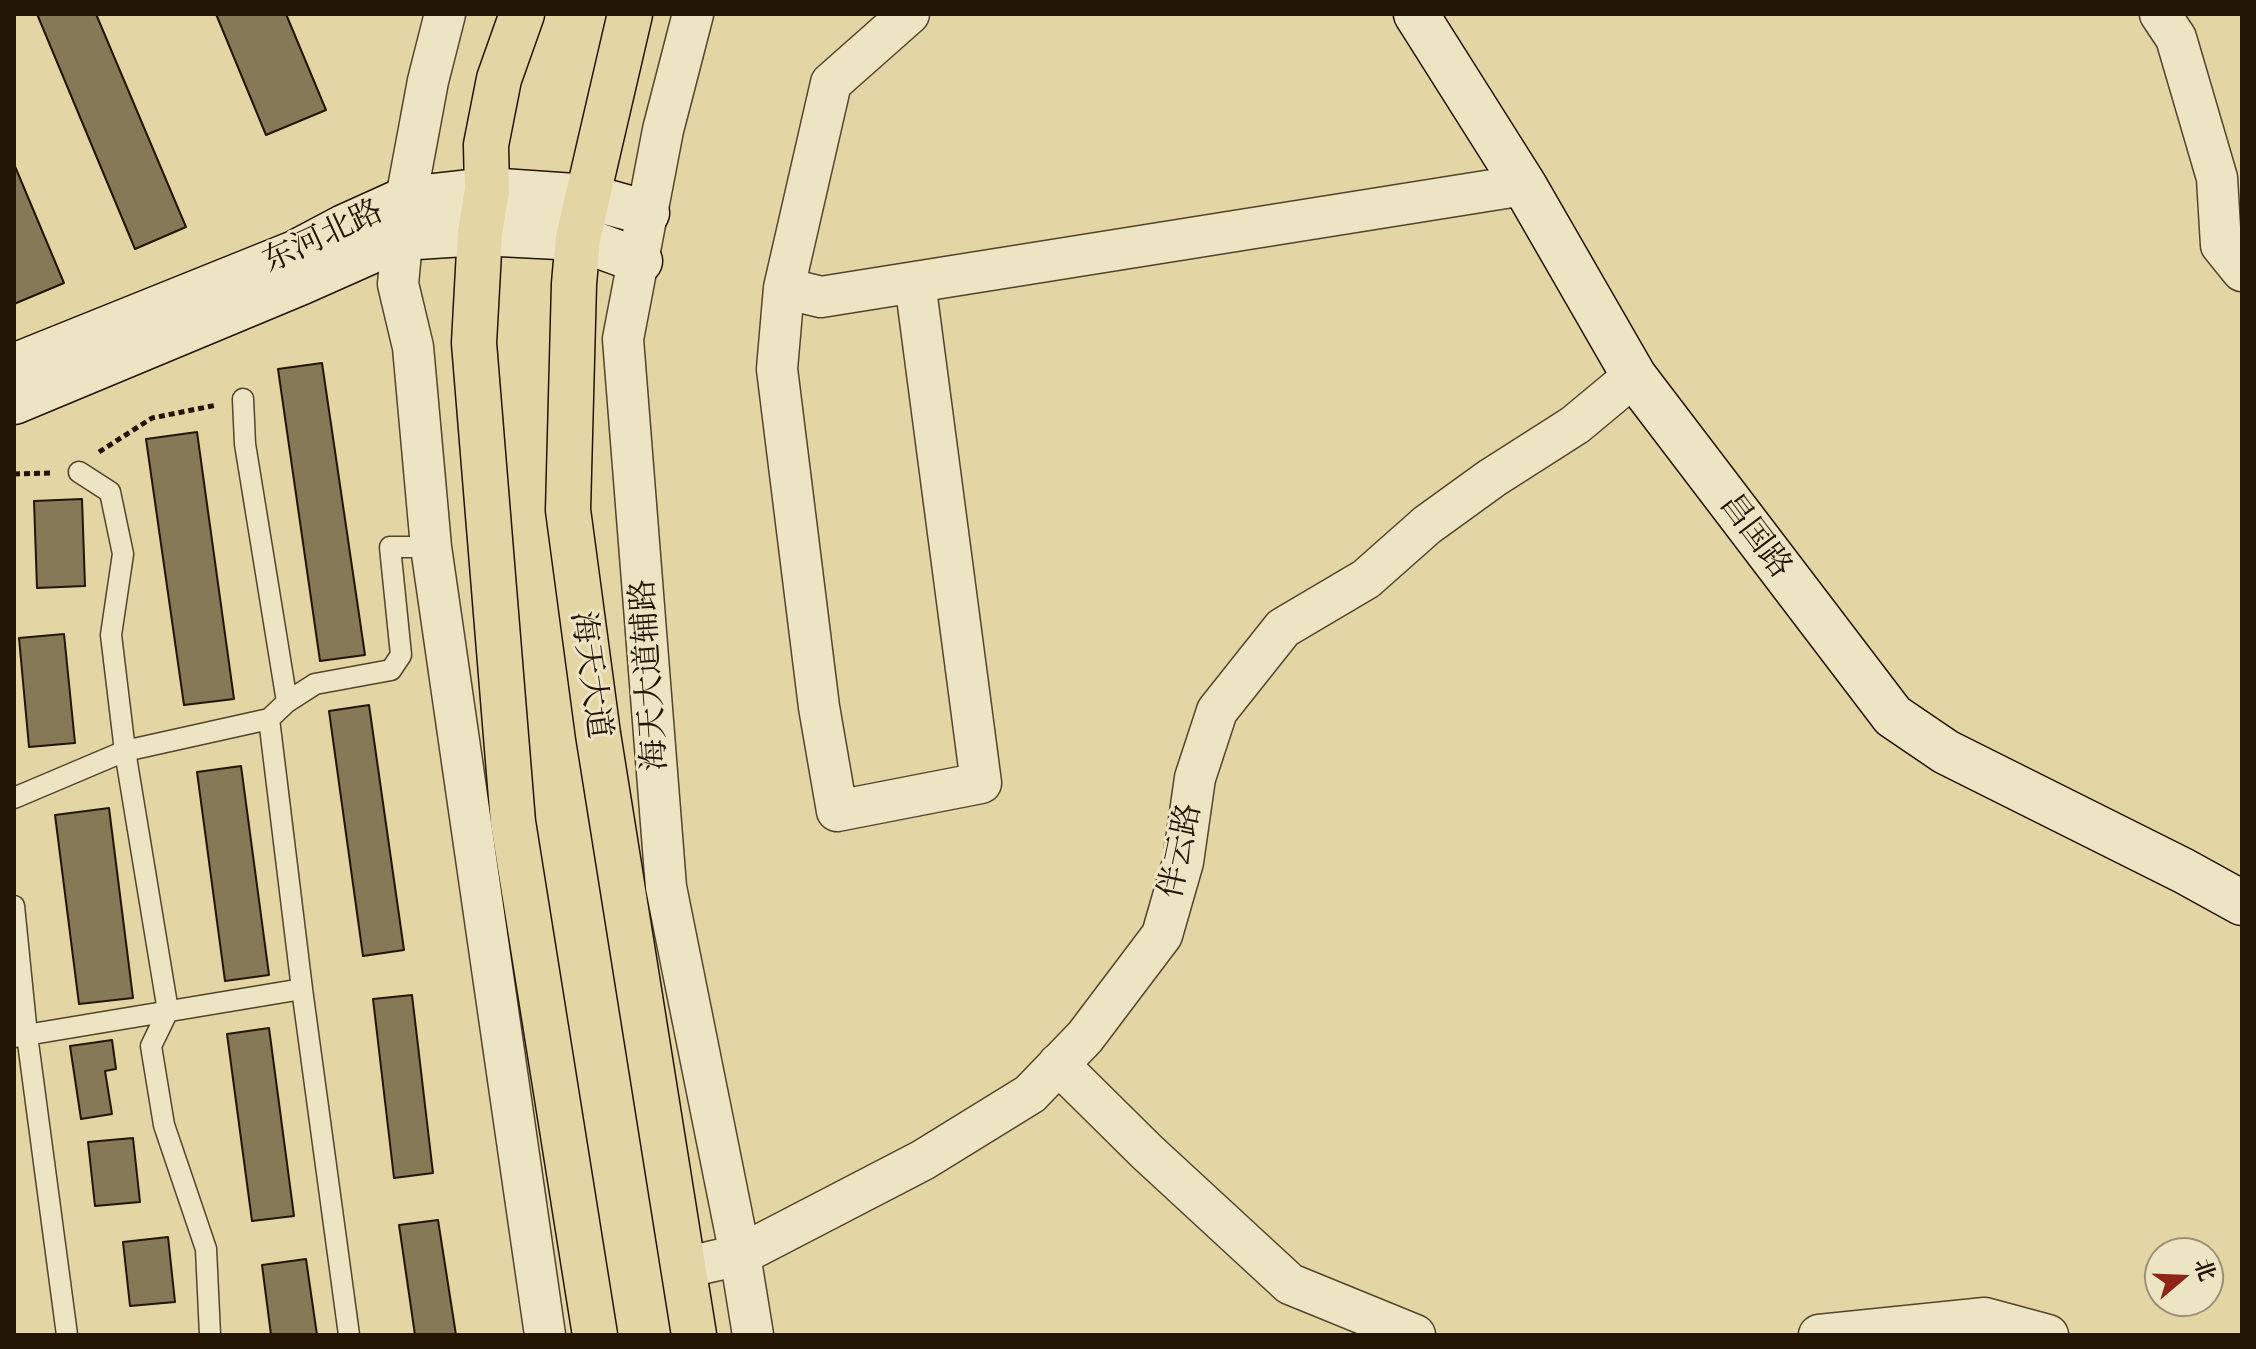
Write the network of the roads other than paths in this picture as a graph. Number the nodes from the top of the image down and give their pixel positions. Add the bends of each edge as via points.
1 (445, 14) edge
2 (522, 14) edge
3 (630, 14) edge
4 (693, 14) edge
5 (909, 14) edge
6 (1416, 14) edge
7 (2160, 14) edge
8 (1524, 185) junction
9 (487, 190) junction
10 (589, 197) junction
11 (647, 213) junction
12 (404, 219) junction
13 (480, 233) junction
14 (578, 238) junction
15 (640, 261) junction
16 (2242, 271) edge
17 (915, 282) junction
18 (784, 288) junction
19 (14, 366) edge
20 (1634, 376) junction
21 (243, 399) road end
22 (14, 402) edge
23 (79, 472) road end
24 (431, 547) junction
25 (287, 702) junction
26 (269, 719) junction
27 (125, 751) junction
28 (14, 798) edge
29 (2242, 903) edge
30 (14, 906) edge
31 (302, 989) junction
32 (168, 1011) junction
33 (20, 1036) edge
34 (1058, 1064) junction
35 (740, 1255) junction
36 (683, 1268) junction
37 (67, 1335) edge
38 (210, 1335) edge
39 (349, 1335) edge
40 (545, 1335) edge
41 (595, 1335) edge
42 (694, 1335) edge
43 (753, 1335) edge
44 (1415, 1335) edge
45 (1819, 1335) edge
46 (2048, 1335) edge

1 - 12 street
2 - 9 main road via 499,79 486,145
3 - 10 main road, 海天大道
4 - 11 street, 海天大道辅路
5 - 18 street via 831,83
6 - 8 street, 昌国路
7 - 16 street via 2176,38 2217,178 2221,245
8 - 17 street
8 - 20 street, 昌国路
9 - 10 street, 东河北路
9 - 12 street, 东河北路
9 - 13 main road
10 - 11 street, 东河北路
10 - 14 main road, 海天大道
11 - 15 street, 海天大道辅路
12 - 13 street, 东河北路
12 - 19 street, 东河北路 via 344,227 295,253
12 - 22 street, 东河北路 via 302,282
12 - 24 street via 398,284 413,347
13 - 14 street, 东河北路
13 - 41 main road via 474,343 513,822
14 - 15 street, 东河北路
14 - 36 main road, 海天大道 via 568,510
15 - 35 street, 海天大道辅路 via 623,339 666,887
17 - 18 street via 821,297
17 - 18 street via 981,783 837,811 777,369
20 - 29 street, 昌国路 via 1893,716 1946,752
20 - 34 street, 伴云路 via 1575,425 1427,525 1366,579 1283,628 1217,711 1195,778 1183,862 1162,935 1085,1037
21 - 25 lane via 245,444
23 - 27 lane via 110,492 123,554 111,635
24 - 25 lane via 390,547 401,655 391,670 315,684
24 - 40 street
25 - 26 lane
26 - 27 lane
26 - 31 lane
27 - 28 lane
27 - 32 lane
30 - 33 lane
31 - 32 lane
31 - 39 lane
32 - 33 lane
32 - 38 lane via 151,1046 164,1125 206,1249
33 - 37 lane
34 - 35 street, 伴云路 via 1030,1094 923,1160
34 - 44 street via 1290,1284
35 - 36 street, 伴云路
35 - 43 street, 海天大道辅路
36 - 42 main road, 海天大道
45 - 46 street via 1985,1318

